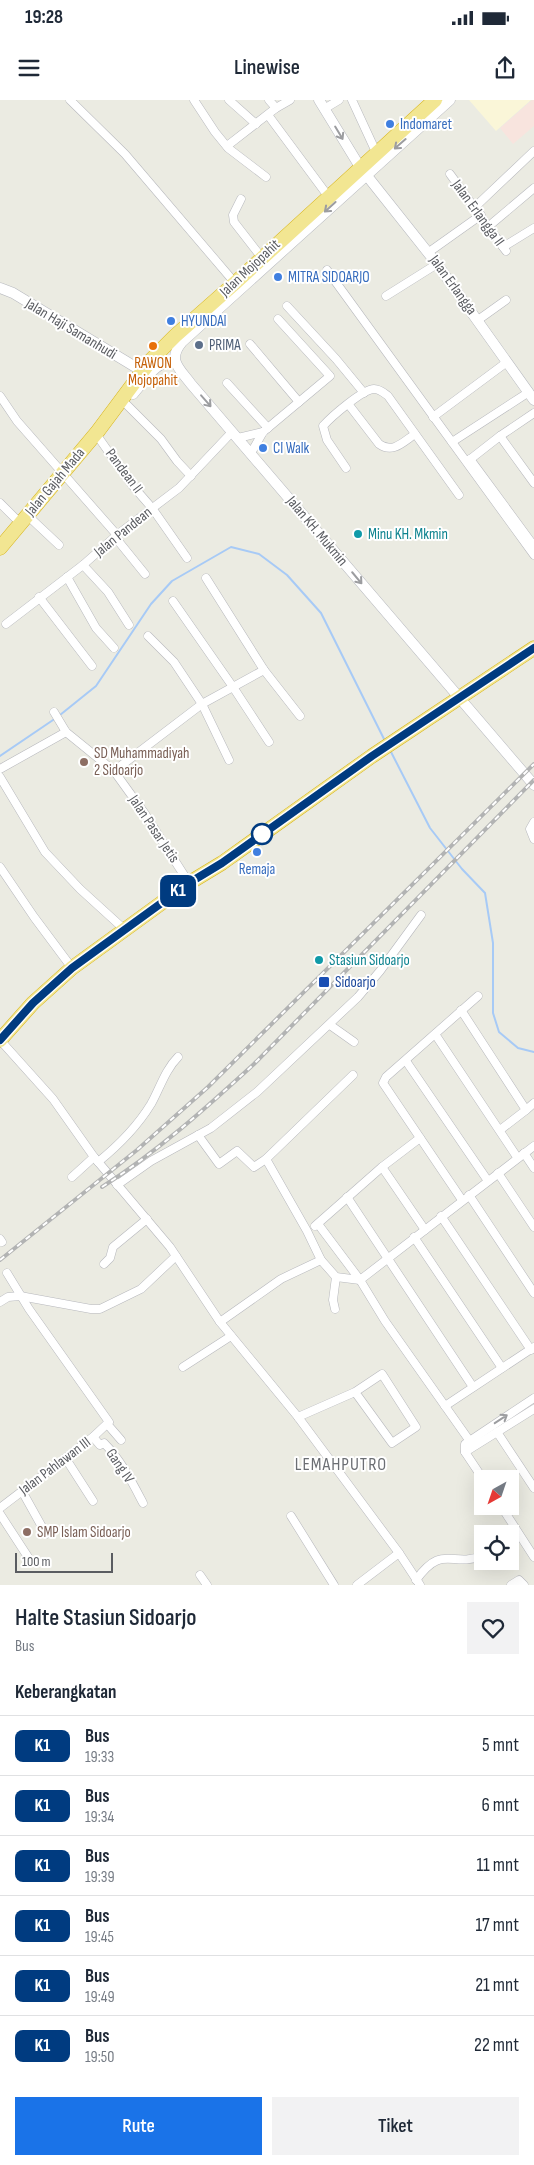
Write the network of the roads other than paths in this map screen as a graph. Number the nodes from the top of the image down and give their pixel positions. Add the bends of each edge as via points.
1 (70, 100) edge
2 (194, 100) edge
3 (229, 100) edge
4 (269, 100) edge
5 (290, 100) edge
6 (339, 100) edge
7 (352, 100) edge
8 (450, 100) edge
9 (429, 102) edge
10 (322, 104) edge
11 (276, 108) junction
12 (268, 116) junction
13 (256, 124) junction
14 (227, 146) junction
15 (534, 151) edge
16 (376, 152) junction
17 (363, 170) junction
18 (450, 174) dead end
19 (266, 177) dead end
20 (534, 188) edge
21 (328, 196) junction
22 (241, 199) dead end
23 (475, 207) junction
24 (481, 215) junction
25 (488, 226) junction
26 (534, 228) edge
27 (428, 252) junction
28 (262, 258) junction
29 (438, 264) junction
30 (327, 270) dead end
31 (235, 283) junction
32 (0, 288) edge
33 (386, 296) dead end
34 (506, 300) dead end
35 (287, 306) dead end
36 (278, 319) dead end
37 (478, 320) junction
38 (250, 344) dead end
39 (506, 362) junction
40 (175, 363) junction
41 (337, 370) junction
42 (142, 372) junction
43 (227, 383) dead end
44 (364, 393) junction
45 (0, 396) edge
46 (531, 396) edge
47 (124, 402) junction
48 (299, 402) junction
49 (349, 405) junction
50 (534, 413) edge
51 (110, 416) junction
52 (433, 417) junction
53 (266, 430) junction
54 (96, 434) junction
55 (415, 434) junction
56 (235, 435) junction
57 (500, 436) junction
58 (452, 442) junction
59 (251, 453) junction
60 (468, 461) junction
61 (346, 468) dead end
62 (62, 472) junction
63 (191, 476) junction
64 (534, 483) edge
65 (459, 495) dead end
66 (0, 503) edge
67 (152, 508) junction
68 (23, 519) junction
69 (116, 536) junction
70 (59, 545) dead end
71 (534, 546) edge
72 (0, 548) edge
73 (534, 555) edge
74 (187, 558) dead end
75 (83, 564) junction
76 (146, 574) dead end
77 (66, 577) junction
78 (206, 578) dead end
79 (39, 597) junction
80 (173, 601) dead end
81 (6, 624) dead end
82 (129, 625) dead end
83 (148, 636) dead end
84 (114, 648) dead end
85 (534, 648) edge
86 (92, 666) dead end
87 (264, 670) junction
88 (233, 687) junction
89 (459, 698) junction
90 (202, 704) junction
91 (54, 712) dead end
92 (300, 716) dead end
93 (65, 730) junction
94 (269, 742) dead end
95 (229, 760) dead end
96 (0, 769) edge
97 (114, 771) junction
98 (0, 777) edge
99 (534, 785) edge
100 (534, 822) edge
101 (534, 839) edge
102 (0, 867) edge
103 (189, 883) junction
104 (421, 915) dead end
105 (125, 930) junction
106 (72, 968) junction
107 (478, 996) dead end
108 (461, 1010) junction
109 (330, 1025) junction
110 (435, 1034) junction
111 (0, 1040) edge
112 (354, 1042) dead end
113 (178, 1057) dead end
114 (406, 1061) junction
115 (353, 1074) dead end
116 (534, 1103) edge
117 (526, 1110) junction
118 (500, 1130) junction
119 (198, 1135) junction
120 (420, 1138) junction
121 (534, 1146) edge
122 (521, 1155) junction
123 (96, 1159) junction
124 (266, 1159) junction
125 (382, 1167) junction
126 (534, 1168) edge
127 (498, 1173) junction
128 (72, 1176) dead end
129 (488, 1181) junction
130 (117, 1184) junction
131 (347, 1197) junction
132 (465, 1197) junction
133 (441, 1216) junction
134 (147, 1219) junction
135 (318, 1224) junction
136 (534, 1227) edge
137 (425, 1230) junction
138 (307, 1231) junction
139 (414, 1237) junction
140 (176, 1256) junction
141 (388, 1258) junction
142 (321, 1260) junction
143 (104, 1264) dead end
144 (7, 1273) dead end
145 (336, 1277) junction
146 (360, 1280) junction
147 (18, 1292) junction
148 (534, 1293) edge
149 (0, 1302) edge
150 (335, 1309) dead end
151 (220, 1322) junction
152 (231, 1336) junction
153 (532, 1348) edge
154 (183, 1367) dead end
155 (502, 1368) junction
156 (473, 1387) junction
157 (355, 1392) junction
158 (534, 1398) edge
159 (445, 1406) junction
160 (534, 1409) edge
161 (298, 1417) junction
162 (109, 1424) junction
163 (497, 1432) junction
164 (93, 1437) junction
165 (121, 1440) dead end
166 (468, 1440) junction
167 (465, 1452) junction
168 (66, 1459) junction
169 (476, 1470) edge
170 (534, 1488) edge
171 (22, 1491) junction
172 (93, 1501) dead end
173 (143, 1503) dead end
174 (0, 1508) edge
175 (0, 1514) edge
176 (507, 1515) edge
177 (291, 1516) dead end
178 (46, 1534) dead end
179 (398, 1553) junction
180 (28, 1557) dead end
181 (534, 1557) edge
182 (474, 1559) edge
183 (200, 1575) dead end
184 (418, 1582) edge
185 (207, 1585) edge
186 (334, 1585) edge
187 (357, 1585) edge
188 (511, 1585) edge
189 (524, 1585) edge

1 - 31 street via 125,154
2 - 14 street
3 - 13 street
4 - 11 street
5 - 11 street
6 - 10 street
7 - 16 street
8 -> 17 main road
9 - 16 highway
10 -> 17 main road, Jalan Erlangga
11 - 12 street
12 - 13 street
12 - 21 street
13 - 14 street
14 - 19 street
15 - 23 street
16 - 17 highway
17 - 21 highway, Jalan Mojopahit
17 - 27 main road, Jalan Erlangga
17 -> 40 main road, Jalan Mojopahit via 182,342 175,354
18 - 23 street, Jalan Erlangga II
20 - 25 street
21 - 28 highway, Jalan Mojopahit
22 - 28 street via 233,215 234,222
23 - 24 street, Jalan Erlangga II
24 - 25 street, Jalan Erlangga II
24 - 27 street
25 - 26 street, Jalan Erlangga II via 504,249
27 - 29 main road, Jalan Erlangga
28 - 31 highway, Jalan Mojopahit
29 - 33 street
29 - 37 main road, Jalan Erlangga
30 - 52 street
31 - 42 highway, Jalan Mojopahit via 175,336
32 - 42 main road, Jalan Haji Samanhudi
34 - 37 street
35 - 41 street
36 - 41 street
37 - 39 main road, Jalan Erlangga
38 - 48 street
39 - 46 main road, Jalan Erlangga
39 - 52 street
40 - 47 main road, Jalan Gajah Mada via 160,364
40 -> 56 main road, Jalan KH. Mukmin
41 - 44 street
41 - 48 street
42 - 51 highway, Jalan Gajah Mada
43 - 53 street
44 - 49 street
44 - 55 street via 380,390 388,396
45 - 62 street via 17,421
46 - 58 street
47 - 51 main road, Jalan Gajah Mada
47 - 63 street via 161,439
48 - 53 street
49 - 55 street via 385,448 395,448
49 - 61 street via 323,426 327,440
50 - 57 street
51 - 54 highway, Jalan Gajah Mada
52 - 58 street
53 - 56 street
53 - 59 street
54 - 62 highway, Jalan Gajah Mada
54 - 67 street, Pandean II
55 - 65 street
56 - 59 main road, Jalan KH. Mukmin
56 - 63 street, Jalan Pandean
57 - 60 street
57 - 64 street
58 - 60 street
59 -> 89 main road, Jalan KH. Mukmin
60 - 71 street
60 - 73 street
62 - 68 highway, Jalan Gajah Mada
62 - 69 street
63 - 67 street, Jalan Pandean
66 - 68 street
67 - 69 street, Jalan Pandean
67 - 74 street, Pandean II
68 - 70 street
68 - 72 highway, Jalan Gajah Mada
69 - 75 street, Jalan Pandean
69 - 76 street
75 - 77 street, Jalan Pandean
75 - 82 street via 108,592
77 - 79 street, Jalan Pandean
77 - 84 street via 96,628
78 - 87 street
79 - 81 street, Jalan Pandean
79 - 86 street
80 - 88 street
83 - 90 street via 174,662
85 - 89 highway
87 - 88 street
87 - 92 street
88 - 90 street
88 - 94 street
89 - 99 main road, Jalan KH. Mukmin
89 - 103 highway
90 - 95 street
90 - 97 street
91 - 93 street, Jalan Pasar Jetis
93 - 96 street
93 - 97 street, Jalan Pasar Jetis
97 - 103 street, Jalan Pasar Jetis
98 - 105 street via 45,852
100 - 101 street via 530,829
102 - 106 street
103 - 105 highway
104 - 109 street via 358,998
105 - 106 highway
106 - 111 highway via 33,1003
107 - 108 street
108 - 110 street
108 - 117 street
109 - 112 street
109 - 119 street via 240,1107
110 - 114 street
110 - 118 street
111 - 123 street via 53,1099
113 - 123 street via 168,1068 151,1104 133,1130
114 - 120 street via 383,1083
114 - 129 street
115 - 124 street
116 - 117 street
117 - 118 street
118 - 122 street
119 - 124 street via 219,1164 237,1151 254,1167
119 - 130 street
120 - 125 street
120 - 132 street
121 - 122 street
122 - 126 street
122 - 127 street
123 - 128 street
123 - 130 street
124 - 138 street
125 - 131 street
125 - 137 street
127 - 129 street
127 - 136 street
129 - 132 street
130 - 134 street
131 - 135 street
131 - 141 street
132 - 133 street
132 - 148 street
133 - 137 street
133 - 153 street
134 - 140 street
134 - 143 street via 113,1247
135 - 138 street
135 - 146 street
137 - 139 street
138 - 142 street
139 - 141 street
139 - 155 street
140 - 147 street via 141,1289 100,1309
140 - 151 street
141 - 146 street
141 - 156 street
142 - 145 street
142 - 151 street via 281,1279
144 - 147 street
145 - 146 street
145 - 150 street via 332,1300
146 - 159 street
147 - 149 street
147 - 162 street
151 - 152 street
152 - 154 street
152 - 161 street
153 - 155 street
155 - 156 street
156 - 159 street
157 - 157 street via 382,1375 416,1427 392,1443
157 - 161 street
166 -> 158 street
159 - 166 street
160 - 163 street
161 - 179 street
162 - 164 street, Jalan Pahlawan III
162 - 165 street
163 - 167 street
163 - 170 street
164 - 168 street, Jalan Pahlawan III
164 - 173 street, Gang IV via 100,1445 104,1443 126,1471
166 - 167 street
167 - 169 street
168 - 171 street, Jalan Pahlawan III
168 - 172 street
171 - 174 street, Jalan Pahlawan III
171 - 178 street
175 - 180 street
176 - 181 street
177 - 186 street
179 - 184 street
179 - 187 street
182 - 184 street via 445,1557 425,1568
183 - 185 street
188 - 189 street via 519,1580

